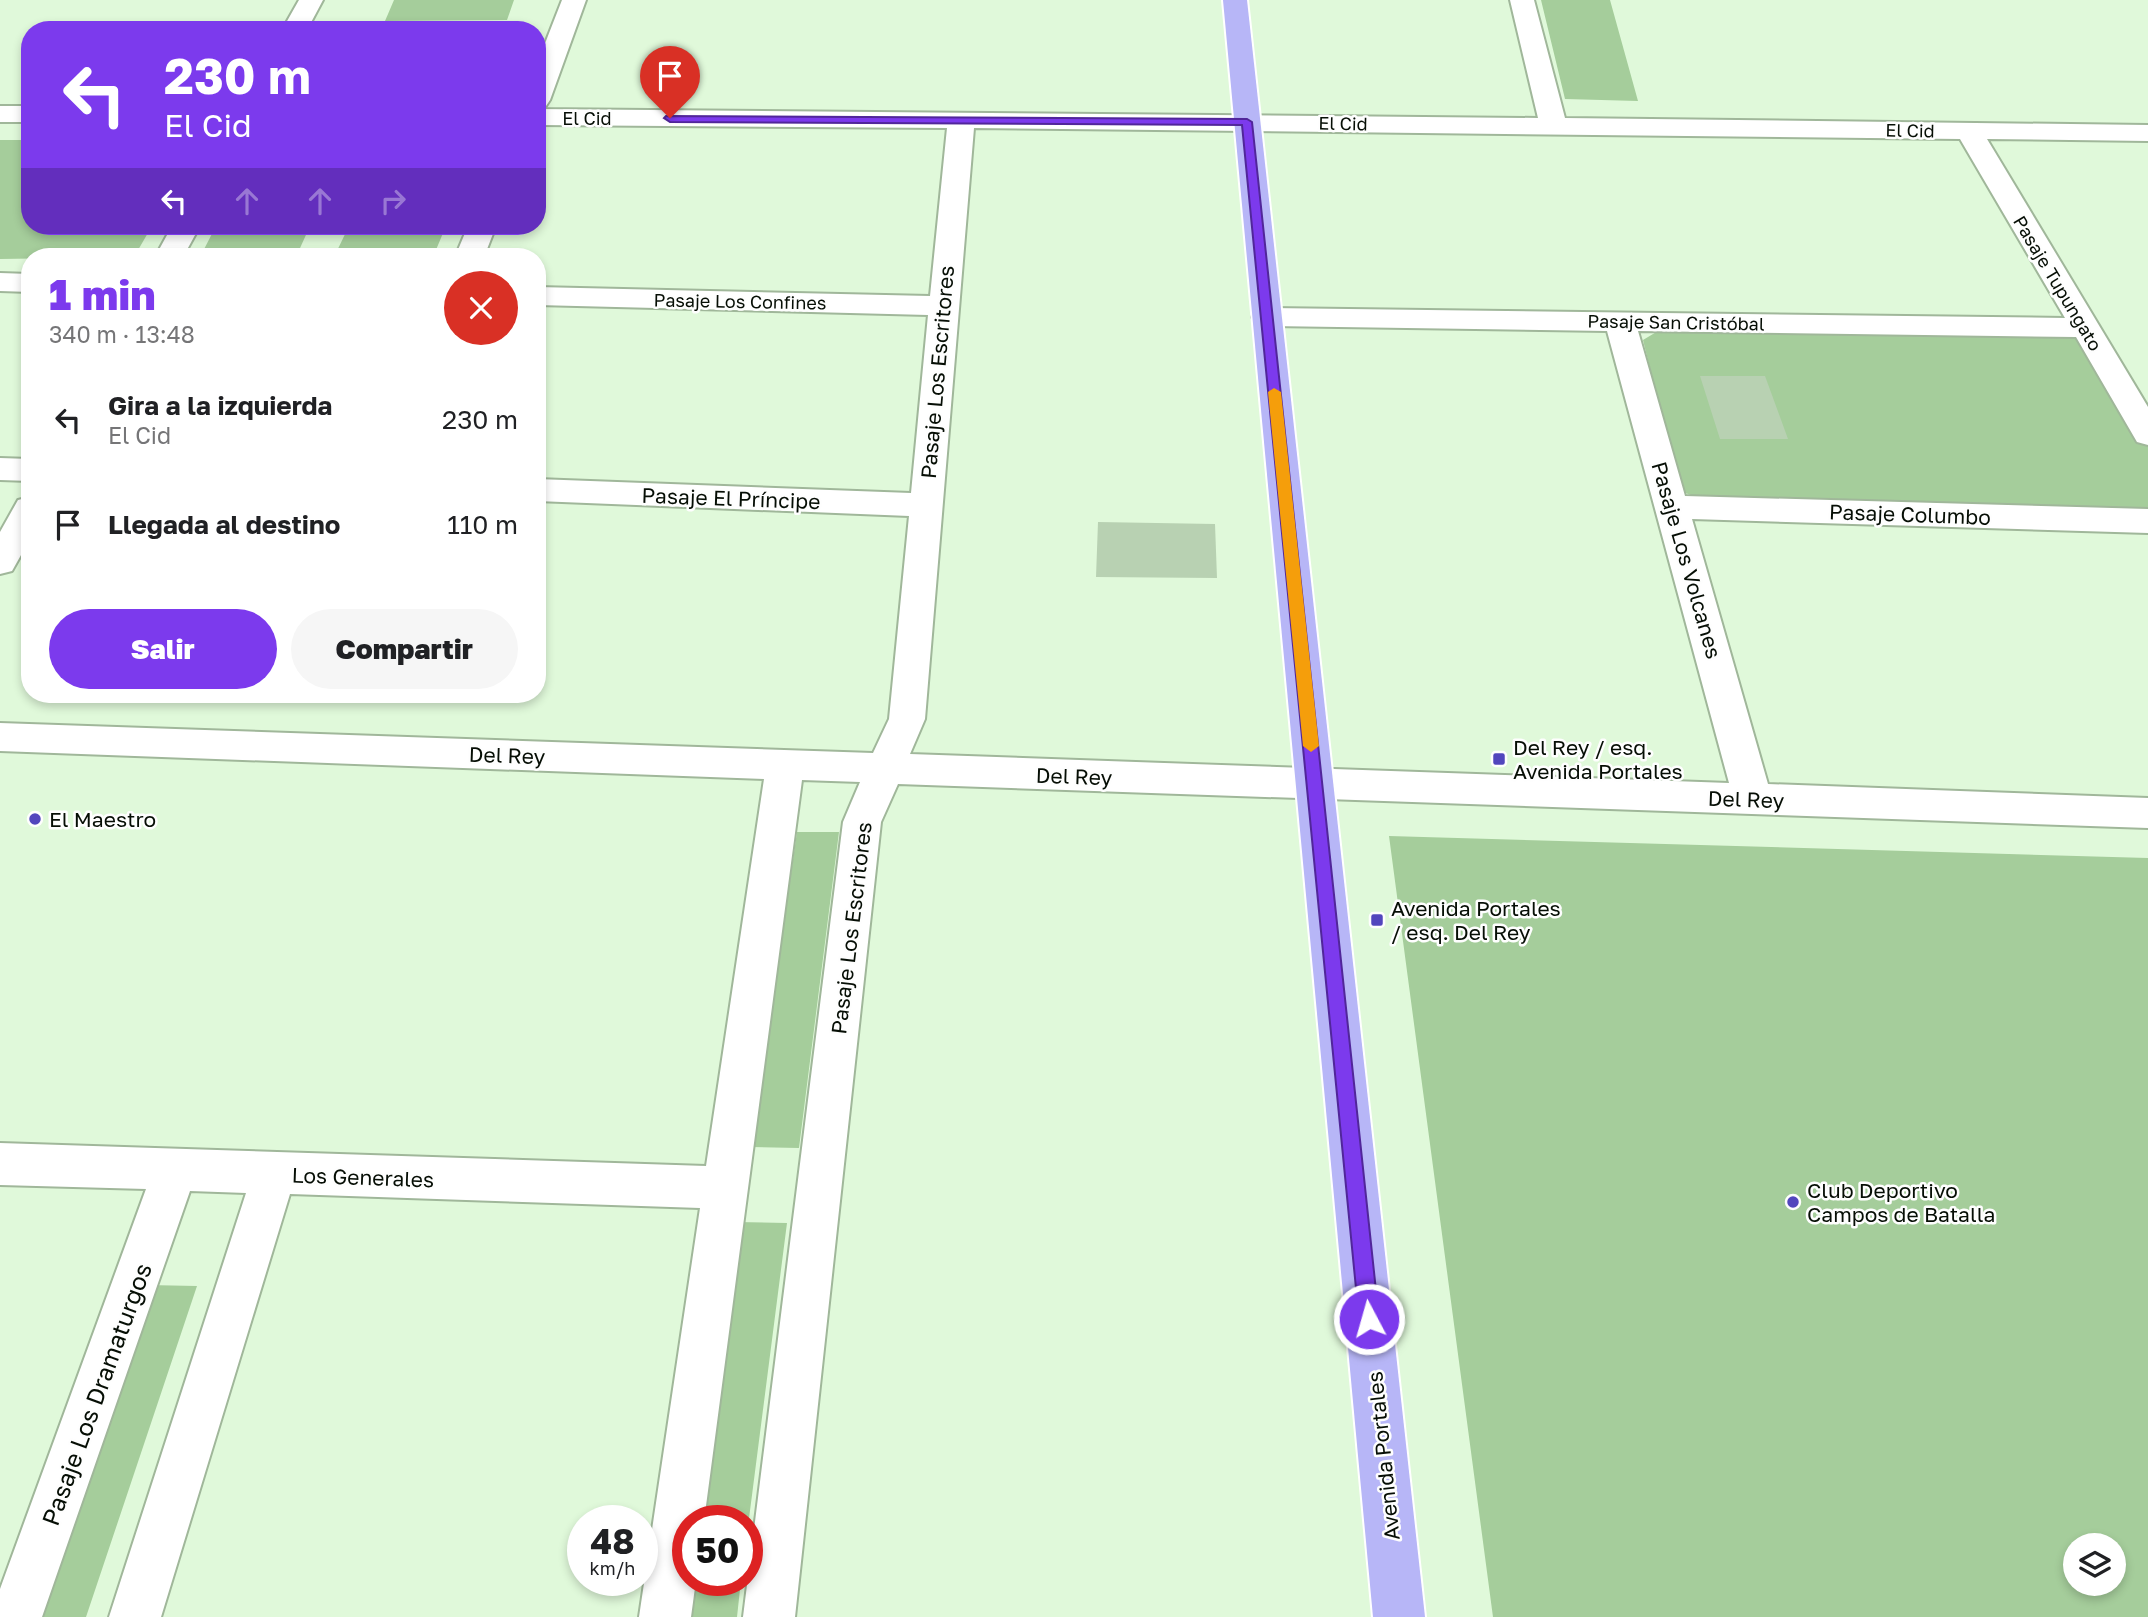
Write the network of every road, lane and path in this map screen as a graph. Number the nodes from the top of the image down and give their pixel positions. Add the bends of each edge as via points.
1 (311, 0) edge
2 (574, 0) edge
3 (1235, 0) edge
4 (1522, 0) edge
5 (299, 21) edge
6 (546, 76) edge
7 (0, 114) edge
8 (21, 114) edge
9 (546, 117) edge
10 (961, 120) junction
11 (1247, 122) junction
12 (1554, 126) junction
13 (1969, 131) junction
14 (2148, 133) edge
15 (0, 282) edge
16 (21, 283) edge
17 (546, 296) edge
18 (944, 306) junction
19 (1267, 317) junction
20 (1620, 322) junction
21 (2085, 328) junction
22 (2148, 434) edge
23 (0, 469) edge
24 (21, 470) edge
25 (546, 490) edge
26 (925, 505) junction
27 (1672, 507) junction
28 (2148, 521) edge
29 (21, 524) edge
30 (0, 562) edge
31 (0, 737) edge
32 (785, 765) junction
33 (885, 768) junction
34 (1315, 785) junction
35 (1753, 799) junction
36 (2148, 813) edge
37 (0, 1164) edge
38 (175, 1171) junction
39 (274, 1175) junction
40 (725, 1188) junction
41 (16, 1617) edge
42 (135, 1617) edge
43 (665, 1617) edge
44 (769, 1617) edge
45 (1399, 1617) edge

1 - 5 street
2 - 6 street
3 - 11 main road, Avenida Portales
4 - 12 street
7 - 8 street
9 - 10 street, El Cid
10 - 11 street, El Cid
10 - 18 street, Pasaje Los Escritores
11 - 12 street, El Cid
11 - 19 main road, Avenida Portales
12 - 13 street, El Cid
13 - 14 street, El Cid
13 - 21 street, Pasaje Tupungato
15 - 16 street
17 - 18 street, Pasaje Los Confines
18 - 26 street, Pasaje Los Escritores
19 - 20 street, Pasaje San Cristóbal
19 - 34 main road, Avenida Portales
20 - 21 street, Pasaje San Cristóbal
20 - 27 street, Pasaje Los Volcanes
21 - 22 street, Pasaje Tupungato
23 - 24 street
25 - 26 street, Pasaje El Príncipe
26 - 33 street, Pasaje Los Escritores via 907,719
27 - 28 street, Pasaje Columbo
27 - 35 street, Pasaje Los Volcanes
29 - 30 street
31 - 32 street, Del Rey
32 - 33 street, Del Rey
32 - 40 street
33 - 34 street, Del Rey
33 - 44 street, Pasaje Los Escritores via 862,821
34 - 35 street, Del Rey
34 - 45 main road, Avenida Portales
35 - 36 street, Del Rey
37 - 38 street, Los Generales
38 - 39 street, Los Generales
38 - 41 street, Pasaje Los Dramaturgos
39 - 40 street, Los Generales
39 - 42 street
40 - 43 street

